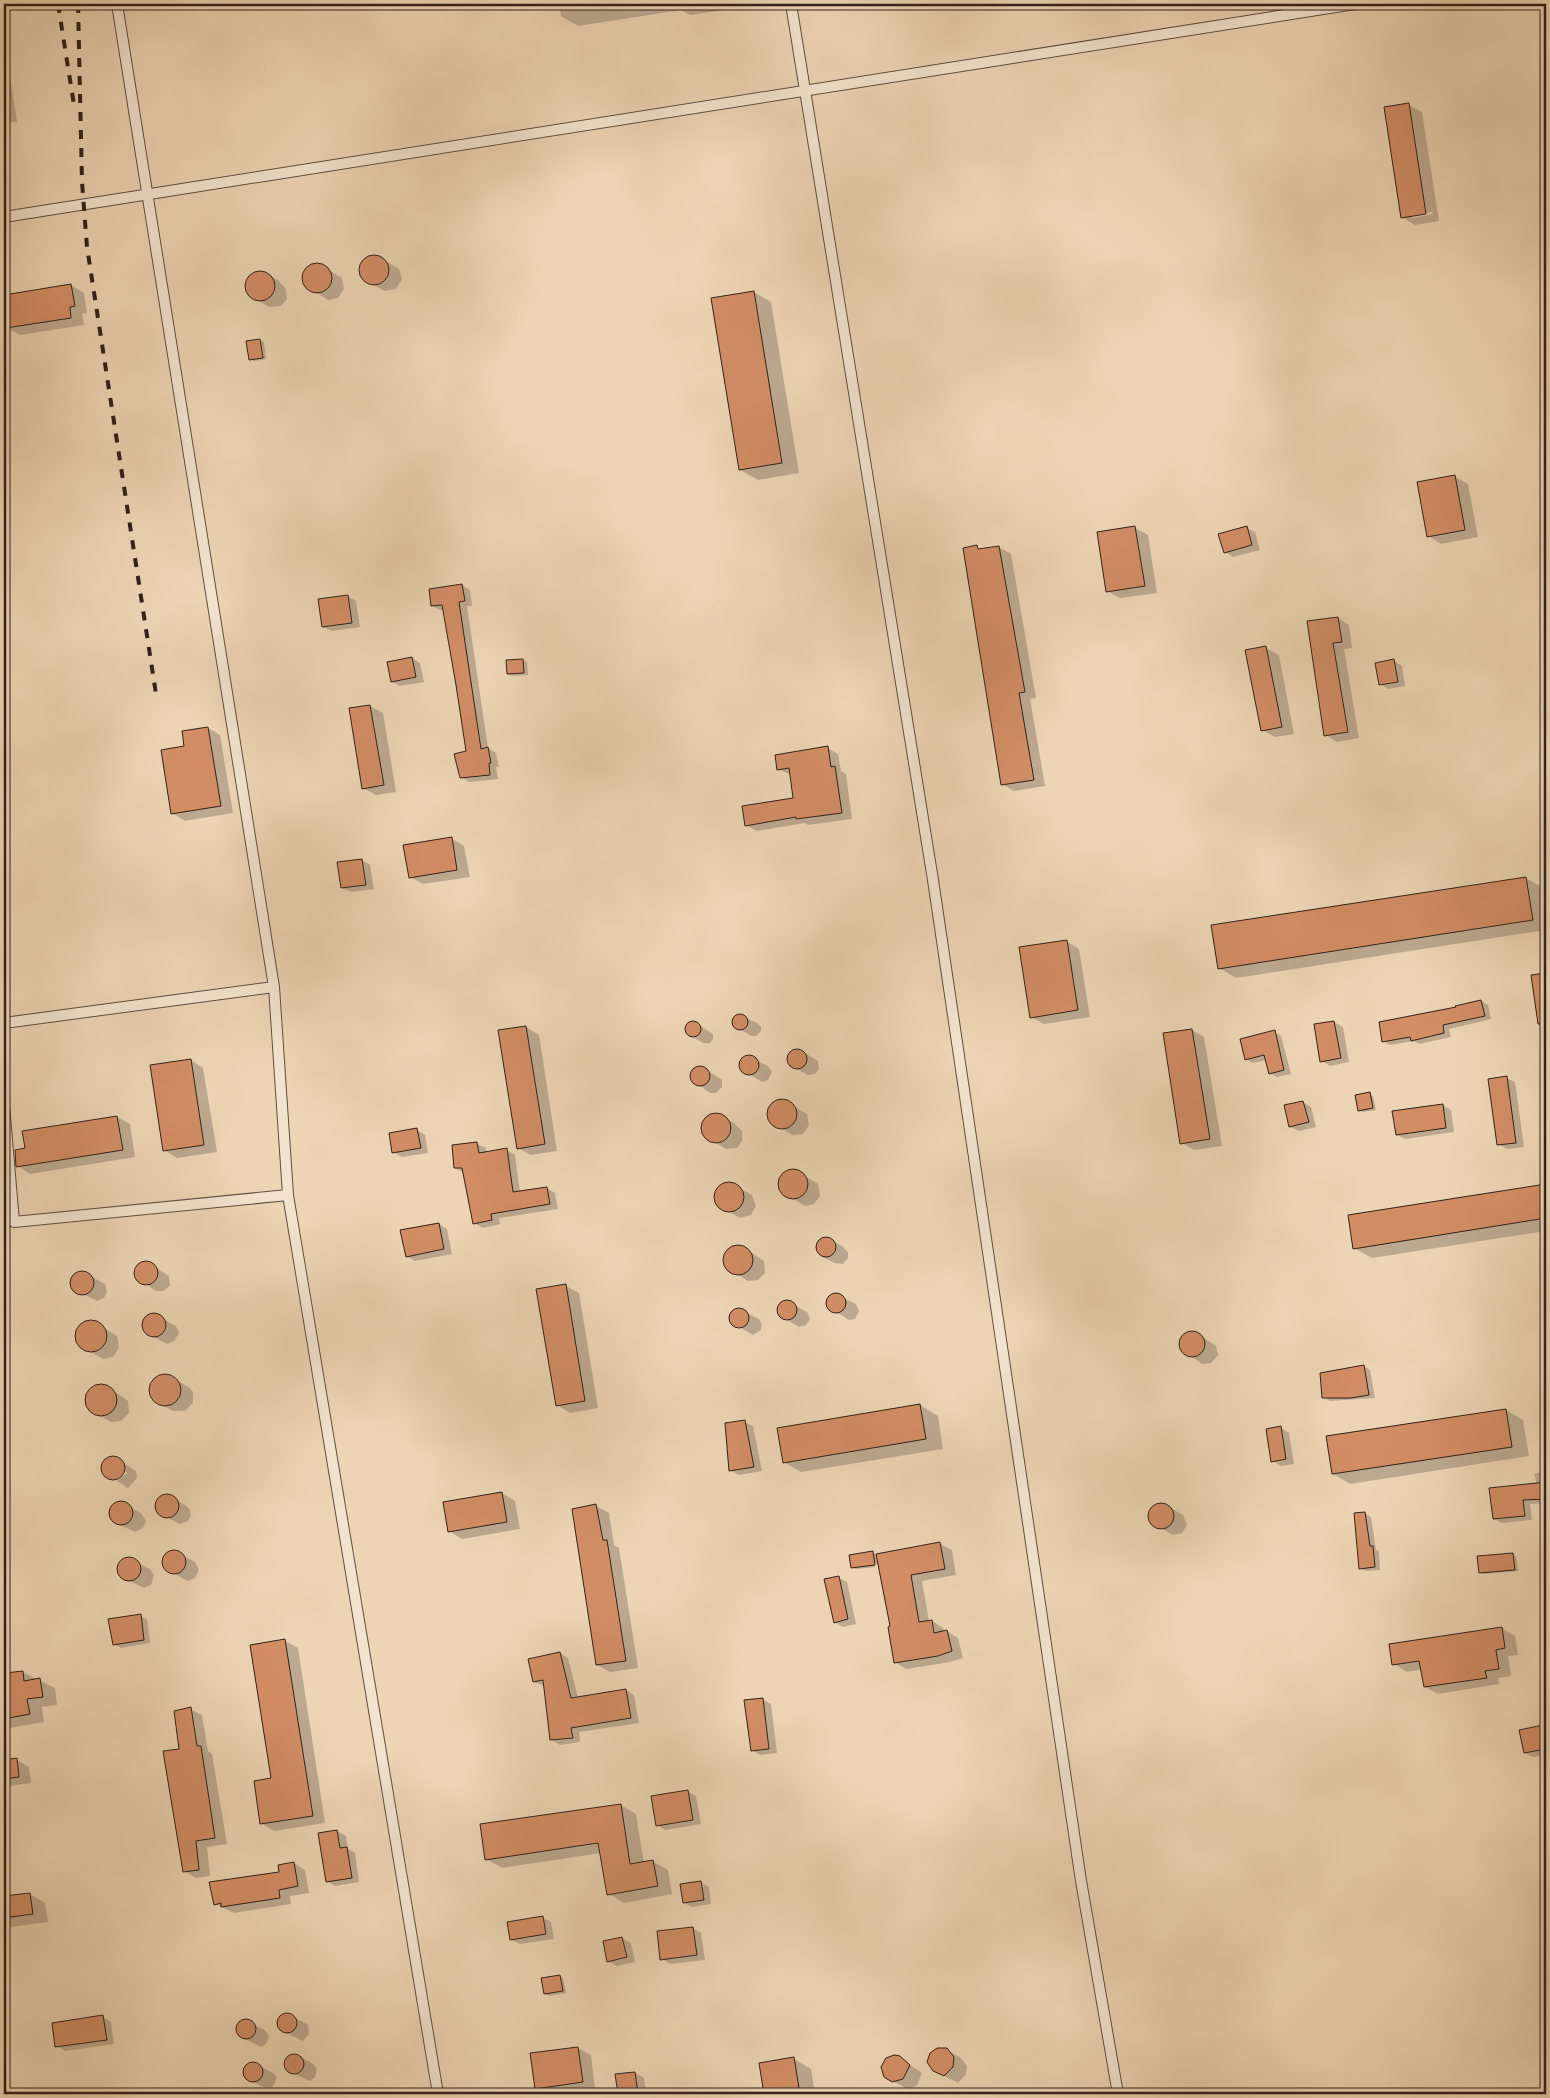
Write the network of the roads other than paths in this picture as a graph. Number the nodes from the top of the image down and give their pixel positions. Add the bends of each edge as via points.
1 (117, 4) edge
2 (791, 4) edge
3 (1355, 4) edge
4 (805, 91) junction
5 (147, 195) junction
6 (4, 218) edge
7 (274, 987) junction
8 (4, 1023) edge
9 (4, 1105) edge
10 (288, 1195) junction
11 (438, 2094) edge
12 (1118, 2094) edge

1 - 5 lane
2 - 4 lane
3 - 4 lane
4 - 5 lane
4 - 12 lane via 931,870 1078,1862
5 - 6 lane
5 - 7 lane
7 - 8 lane
7 - 10 lane
9 - 10 lane via 14,1222
10 - 11 lane

